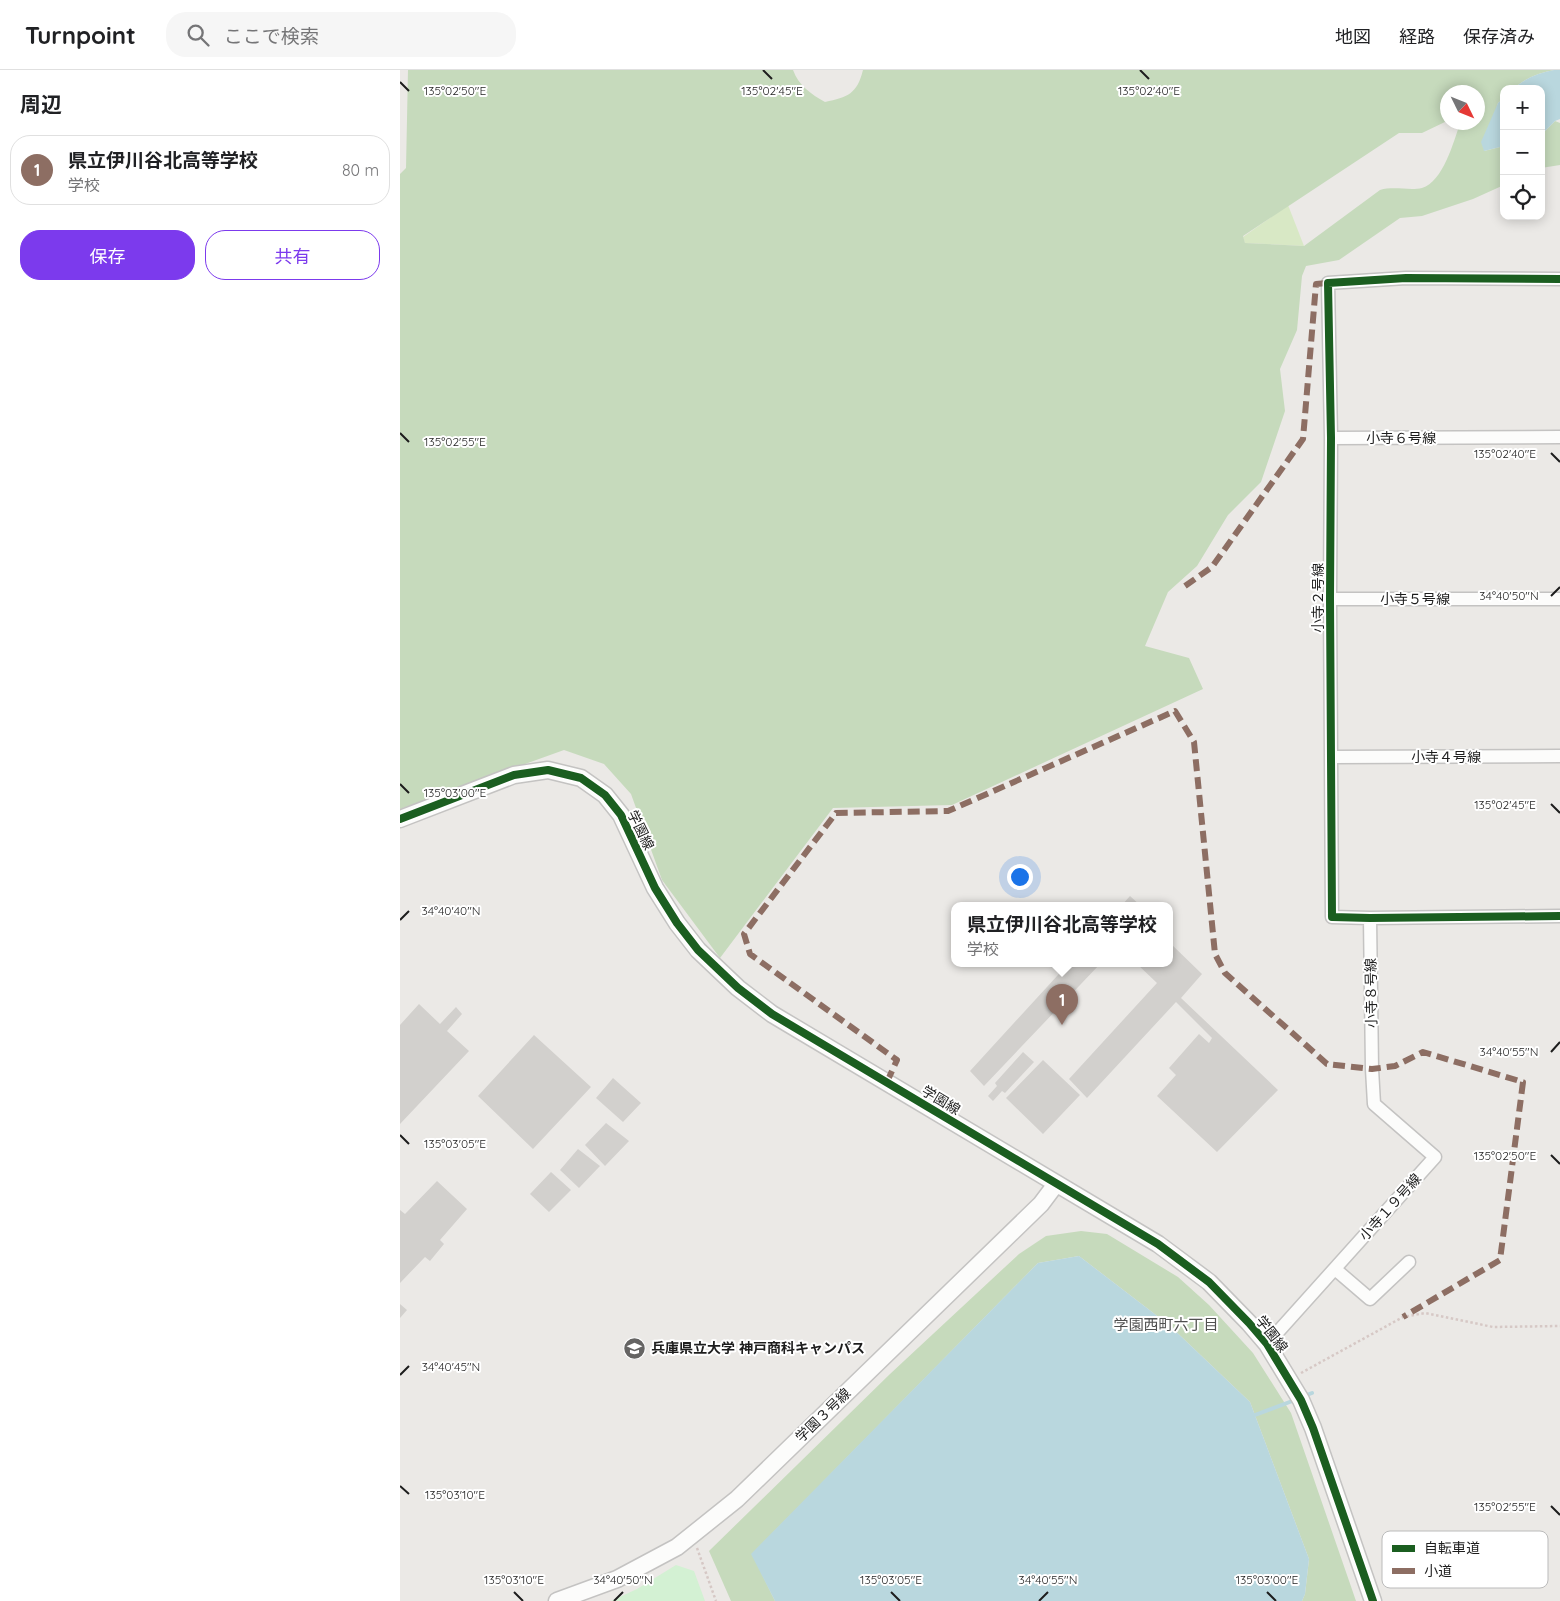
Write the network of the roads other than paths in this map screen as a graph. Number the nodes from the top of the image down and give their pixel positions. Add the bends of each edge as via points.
1 (1560, 278) edge
2 (1560, 436) edge
3 (1331, 438) junction
4 (1330, 599) junction
5 (1560, 599) edge
6 (1560, 756) edge
7 (1332, 757) junction
8 (400, 819) edge
9 (1560, 916) edge
10 (1370, 918) junction
11 (1372, 1069) joint
12 (1056, 1184) junction
13 (1409, 1262) dead end
14 (1335, 1269) junction
15 (1267, 1344) junction
16 (558, 1601) edge
17 (1373, 1601) edge

1 - 3 street, 小寺２号線 via 1406,278 1328,283
2 - 3 street, 小寺６号線
3 - 4 street, 小寺２号線
4 - 5 street, 小寺５号線
4 - 7 street, 小寺２号線
6 - 7 street, 小寺４号線
7 - 10 street, 小寺２号線 via 1332,917
8 - 12 street, 学園線 via 514,776 548,770 581,778 605,795 621,816 655,888 677,923 698,950 738,988 772,1014
9 - 10 street, 小寺２号線
10 - 11 street, 小寺８号線
11 - 14 street, 小寺１９号線 via 1374,1104 1435,1157
12 - 15 street, 学園線 via 1158,1244 1209,1282
12 - 16 street, 学園３号線 via 1041,1204 744,1492 692,1536 617,1579
13 - 14 street via 1370,1299
14 - 15 street, 小寺１９号線
15 - 17 street, 学園線 via 1301,1400 1313,1428

